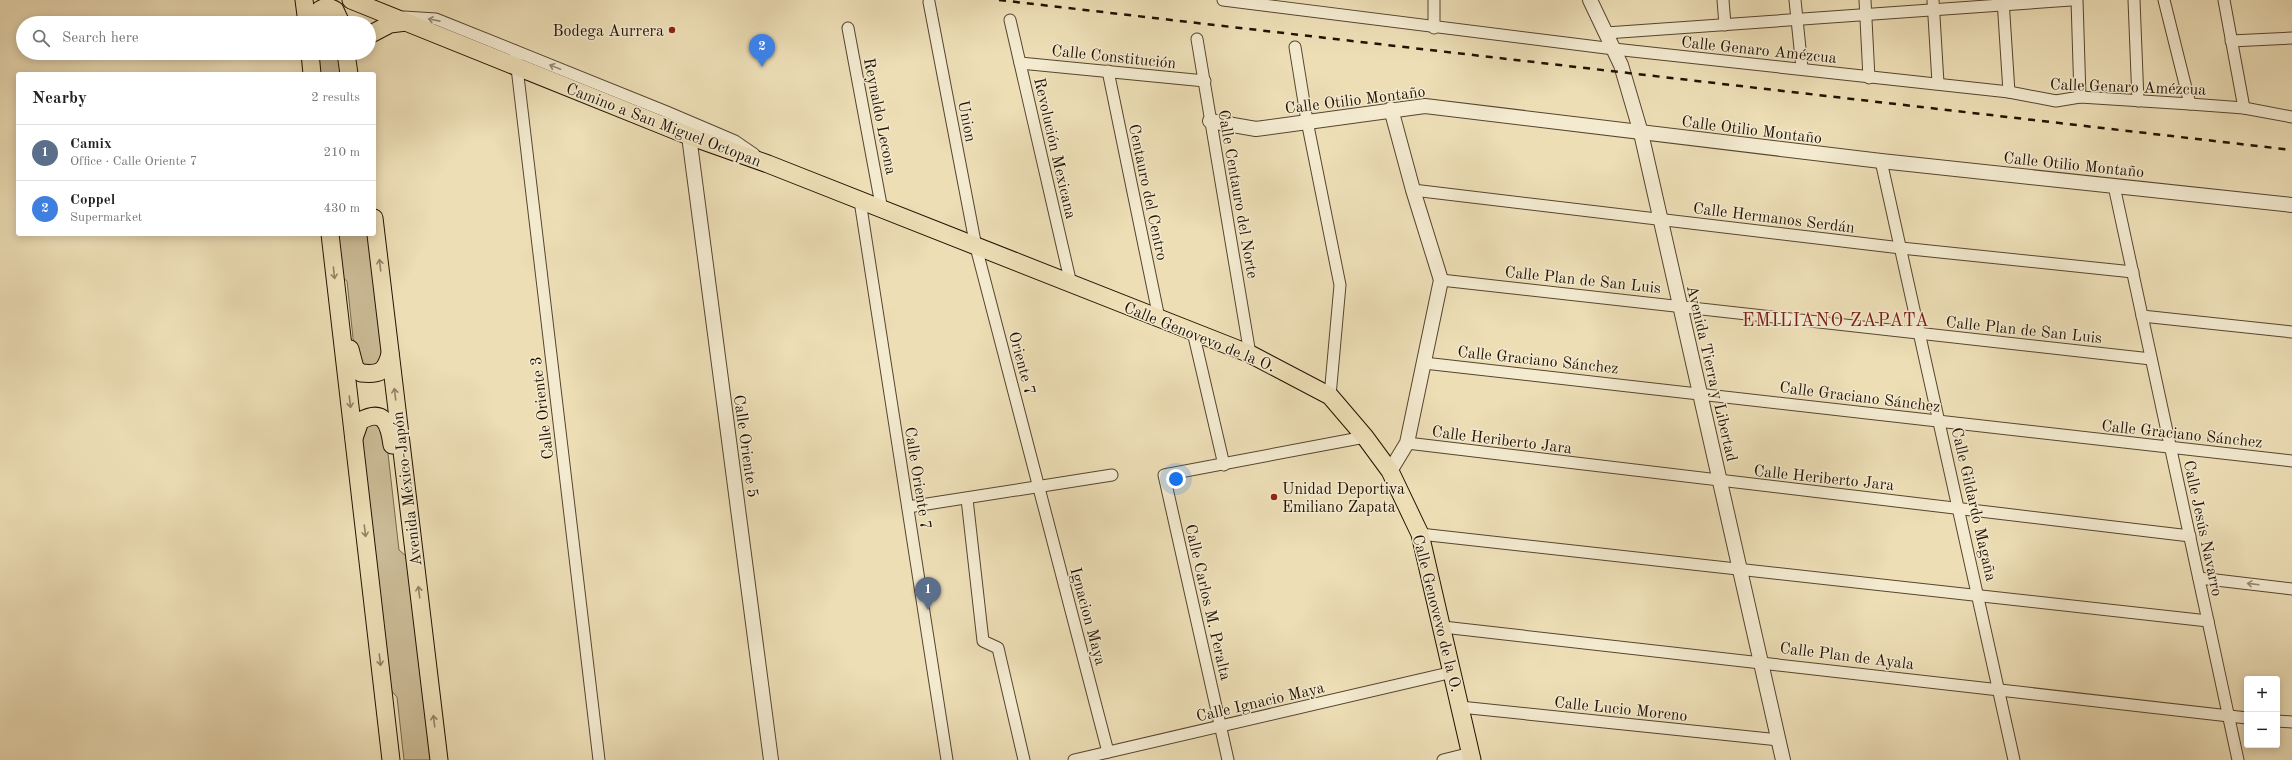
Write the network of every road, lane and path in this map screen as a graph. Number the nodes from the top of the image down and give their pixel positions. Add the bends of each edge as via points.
1 (297, 0) edge
2 (304, 0) edge
3 (348, 0) edge
4 (351, 0) edge
5 (1223, 0) edge
6 (1434, 0) edge
7 (1590, 0) edge
8 (1724, 0) edge
9 (1795, 0) edge
10 (1865, 0) edge
11 (2070, 0) edge
12 (2077, 0) edge
13 (2134, 0) edge
14 (2164, 0) edge
15 (2224, 0) edge
16 (929, 2) dead end
17 (2003, 3) edge
18 (1934, 5) edge
19 (1866, 15) junction
20 (305, 16) edge
21 (307, 16) edge
22 (313, 16) edge
23 (338, 16) edge
24 (350, 16) edge
25 (399, 19) junction
26 (1010, 20) dead end
27 (1796, 20) junction
28 (1725, 25) junction
29 (848, 28) dead end
30 (1434, 28) junction
31 (376, 31) edge
32 (1606, 33) junction
33 (2292, 38) edge
34 (1197, 39) dead end
35 (2231, 41) junction
36 (1295, 47) dead end
37 (1614, 49) junction
38 (516, 59) junction
39 (311, 60) edge
40 (347, 60) edge
41 (355, 60) edge
42 (1020, 63) junction
43 (1802, 68) junction
44 (1108, 71) junction
45 (312, 72) edge
46 (350, 72) edge
47 (357, 72) edge
48 (1869, 78) junction
49 (1205, 81) junction
50 (1938, 83) junction
51 (2009, 92) junction
52 (2080, 97) junction
53 (2138, 101) junction
54 (2190, 104) junction
55 (2244, 108) junction
56 (1391, 109) junction
57 (2292, 116) edge
58 (1307, 120) junction
59 (1210, 121) junction
60 (1641, 133) junction
61 (689, 136) junction
62 (1882, 161) junction
63 (768, 164) junction
64 (2114, 186) junction
65 (1413, 190) junction
66 (860, 201) junction
67 (2292, 205) edge
68 (882, 210) junction
69 (1661, 219) junction
70 (376, 235) edge
71 (330, 236) edge
72 (976, 247) junction
73 (1901, 248) junction
74 (2133, 272) junction
75 (1441, 280) junction
76 (1071, 284) junction
77 (337, 301) junction
78 (1680, 306) junction
79 (2142, 316) junction
80 (1159, 318) junction
81 (1193, 332) junction
82 (2292, 332) edge
83 (1920, 334) junction
84 (390, 354) junction
85 (1250, 354) junction
86 (2152, 359) junction
87 (1424, 363) junction
88 (1700, 393) junction
89 (1330, 396) junction
90 (1940, 422) junction
91 (1365, 436) junction
92 (354, 438) junction
93 (1407, 444) junction
94 (2171, 448) junction
95 (2292, 461) edge
96 (1224, 465) junction
97 (1390, 471) junction
98 (1112, 475) dead end
99 (1720, 481) junction
100 (1039, 487) junction
101 (967, 499) junction
102 (908, 507) junction
103 (1959, 508) junction
104 (1420, 534) junction
105 (2190, 536) junction
106 (414, 556) junction
107 (1740, 568) junction
108 (2199, 578) junction
109 (2292, 589) edge
110 (1979, 598) junction
111 (2208, 621) junction
112 (1443, 627) junction
113 (1761, 661) junction
114 (1453, 672) junction
115 (2000, 690) junction
116 (383, 692) junction
117 (1460, 707) junction
118 (2229, 716) junction
119 (2244, 718) edge
120 (2280, 721) edge
121 (2292, 722) edge
122 (1221, 727) junction
123 (1779, 740) junction
124 (1108, 752) junction
125 (1471, 757) edge
126 (391, 760) edge
127 (398, 760) edge
128 (439, 760) edge
129 (599, 760) edge
130 (771, 760) edge
131 (947, 760) edge
132 (1024, 760) edge
133 (1074, 760) edge
134 (1228, 760) edge
135 (1443, 760) edge
136 (1783, 760) edge
137 (2014, 760) edge
138 (2238, 760) edge

1 - 20 main road
2 - 21 main road
3 - 24 main road
4 - 25 main road, Camino a San Miguel Octopan
5 - 30 street, Calle Genaro Amézcua
6 - 30 street
7 - 32 street, Avenida Tierra y Libertad
8 - 28 street
9 - 27 street
10 - 19 street
11 - 17 street
12 - 52 street
13 - 53 street
14 - 54 street
15 - 35 street
16 - 72 street, Union
17 - 18 street
17 - 51 street
18 - 19 street
18 - 50 street
19 - 27 street
19 - 48 street
22 - 23 main road via 321,8 329,7 335,10
25 - 31 main road
25 - 38 main road, Camino a San Miguel Octopan
26 - 42 street, Revolución Mexicana
27 - 28 street
27 - 43 street
28 - 32 street
29 - 68 street, Reynaldo Lecona
30 - 37 street, Calle Genaro Amézcua
32 - 37 street, Avenida Tierra y Libertad
33 - 35 street
34 - 49 street, Calle Centauro del Norte
35 - 55 street
36 - 58 street
37 - 43 street, Calle Genaro Amézcua
37 - 60 street, Avenida Tierra y Libertad
38 - 61 main road, Camino a San Miguel Octopan
63 -> 38 street via 735,141
38 - 129 street, Calle Oriente 3
39 - 45 main road
40 - 46 main road
41 - 47 main road
42 - 44 street, Calle Constitución
42 - 76 street, Revolución Mexicana
43 - 48 street, Calle Genaro Amézcua
44 - 49 street, Calle Constitución
44 - 80 street, Centauro del Centro
48 - 50 street, Calle Genaro Amézcua
49 - 59 street, Calle Centauro del Norte
50 - 51 street, Calle Genaro Amézcua
51 - 52 street, Calle Genaro Amézcua via 2056,101
52 - 53 street, Calle Genaro Amézcua
53 - 54 street, Calle Genaro Amézcua
54 - 55 street, Calle Genaro Amézcua
55 - 57 street, Calle Genaro Amézcua
56 - 58 street, Calle Otilio Montaño
56 - 60 street, Calle Otilio Montaño via 1425,106
56 - 65 street
58 - 59 street, Calle Otilio Montaño via 1256,129
58 - 89 street via 1340,285
59 - 85 street, Calle Centauro del Norte
60 - 62 street, Calle Otilio Montaño
60 - 69 street, Avenida Tierra y Libertad
61 - 63 main road, Camino a San Miguel Octopan
61 - 130 street, Calle Oriente 5
62 - 64 street, Calle Otilio Montaño
62 - 73 street, Calle Gildardo Magaña
63 - 66 main road, Camino a San Miguel Octopan
64 - 67 street, Calle Otilio Montaño
64 - 74 street, Calle Jesús Navarro
65 - 69 street, Calle Hermanos Serdán
65 - 75 street
66 - 68 main road, Camino a San Miguel Octopan
66 - 102 street, Calle Oriente 7
68 - 72 main road, Camino a San Miguel Octopan
69 - 73 street, Calle Hermanos Serdán
69 - 78 street, Avenida Tierra y Libertad
84 -> 70 main road, Avenida México-Japón
71 -> 77 main road
72 - 76 main road, Calle Genovevo de la O.
72 - 100 street, Oriente 7
73 - 74 street, Calle Hermanos Serdán
73 - 83 street, Calle Gildardo Magaña
74 - 79 street, Calle Jesús Navarro
75 - 78 street, Calle Plan de San Luis
75 - 87 street
76 - 80 main road, Calle Genovevo de la O.
77 - 84 main road via 355,368 361,373 380,372 384,369
77 -> 92 main road
78 - 83 street, Calle Plan de San Luis
78 - 88 street, Avenida Tierra y Libertad
79 - 82 street
79 - 86 street, Calle Jesús Navarro
80 - 81 main road, Calle Genovevo de la O.
81 - 85 main road, Calle Genovevo de la O.
81 - 96 street
83 - 86 street, Calle Plan de San Luis
83 - 90 street, Calle Gildardo Magaña
106 -> 84 main road, Avenida México-Japón
85 - 89 main road, Calle Genovevo de la O.
86 - 94 street, Calle Jesús Navarro
87 - 88 street, Calle Graciano Sánchez
87 - 93 street
88 - 90 street, Calle Graciano Sánchez
88 - 99 street, Avenida Tierra y Libertad
89 - 91 main road, Calle Genovevo de la O.
90 - 94 street, Calle Graciano Sánchez
90 - 103 street, Calle Gildardo Magaña
91 - 96 street
91 - 97 main road, Calle Genovevo de la O.
92 - 106 main road via 360,421 368,416 384,419 389,426 405,532
92 -> 116 main road
93 - 97 street
93 - 99 street, Calle Heriberto Jara
94 - 95 street, Calle Graciano Sánchez
94 - 105 street, Calle Jesús Navarro
96 - 122 street, Calle Carlos M. Peralta via 1164,475
97 - 104 main road, Calle Genovevo de la O.
98 - 100 street
99 - 103 street, Calle Heriberto Jara
99 - 107 street, Avenida Tierra y Libertad
100 - 101 street
100 - 124 street, Ignacion Maya
101 - 102 street
101 - 132 street via 982,641 998,648
102 - 131 street, Calle Oriente 7
103 - 105 street, Calle Heriberto Jara
103 - 110 street, Calle Gildardo Magaña
104 - 107 street
104 - 112 main road, Calle Genovevo de la O.
105 - 108 street, Calle Jesús Navarro
128 -> 106 main road, Avenida México-Japón
107 - 110 street
107 - 113 street, Avenida Tierra y Libertad
109 -> 108 street
108 - 111 street, Calle Jesús Navarro
110 - 111 street
110 - 115 street, Calle Gildardo Magaña
111 - 118 street, Calle Jesús Navarro
112 - 113 street, Calle Plan de Ayala
112 - 114 main road, Calle Genovevo de la O.
113 - 115 street, Calle Plan de Ayala
113 - 123 street, Avenida Tierra y Libertad
114 - 117 main road, Calle Genovevo de la O.
114 - 122 street, Calle Ignacio Maya
115 - 118 street, Calle Plan de Ayala
115 - 137 street, Calle Gildardo Magaña
116 - 126 main road
116 - 127 main road via 391,715
117 - 123 street, Calle Lucio Moreno
117 - 125 main road, Calle Genovevo de la O.
118 - 119 street, Calle Plan de Ayala
118 - 138 street, Calle Jesús Navarro
120 - 121 street
122 - 124 street, Calle Ignacio Maya
122 - 134 street, Calle Carlos M. Peralta
123 - 136 street, Avenida Tierra y Libertad
124 - 133 street, Calle Ignacio Maya
125 - 135 street

